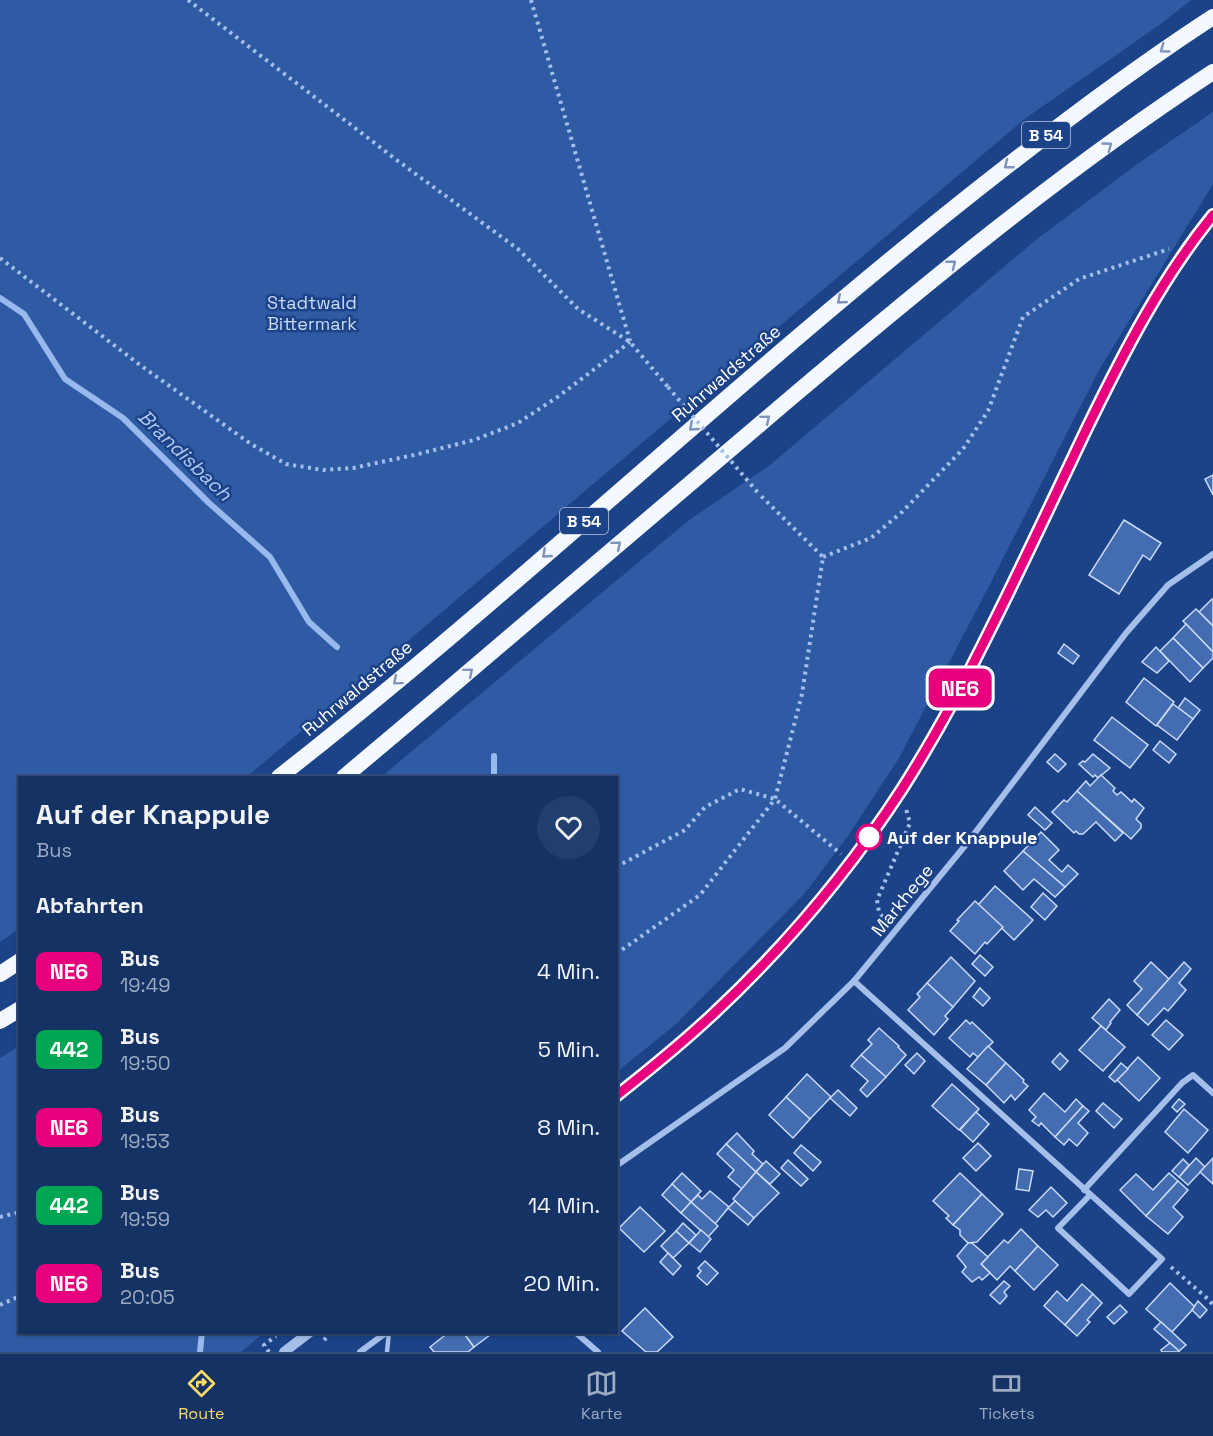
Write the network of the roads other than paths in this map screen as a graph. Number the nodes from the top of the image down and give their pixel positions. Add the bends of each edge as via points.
1 (1213, 17) edge
2 (1213, 72) edge
3 (1213, 215) edge
4 (1213, 554) edge
5 (280, 776) edge
6 (345, 776) edge
7 (18, 962) edge
8 (0, 974) edge
9 (854, 981) junction
10 (18, 1010) edge
11 (0, 1021) edge
12 (1213, 1093) edge
13 (618, 1094) edge
14 (618, 1165) edge
15 (1087, 1193) junction
16 (307, 1334) edge
17 (385, 1334) edge
18 (388, 1334) edge
19 (577, 1334) edge
20 (284, 1352) edge
21 (360, 1352) edge
22 (387, 1352) edge
23 (598, 1352) edge

1 -> 5 highway, Ruhrwaldstraße / B 54 via 1041,139 886,262
6 -> 2 highway, B 54 via 906,300 1039,196
3 - 13 street via 1188,245 1149,309 991,628 901,791 851,861 761,967 704,1022
4 - 9 street, Markhege via 1168,585 1126,633 968,842
7 - 8 highway
9 - 14 street, Markhege via 785,1048
9 - 15 street
10 - 11 highway
12 - 15 street via 1193,1075 1182,1083
15 - 15 street via 1162,1259 1129,1294 1058,1228
16 - 20 street
17 - 21 street
18 - 22 lane
19 - 23 street

